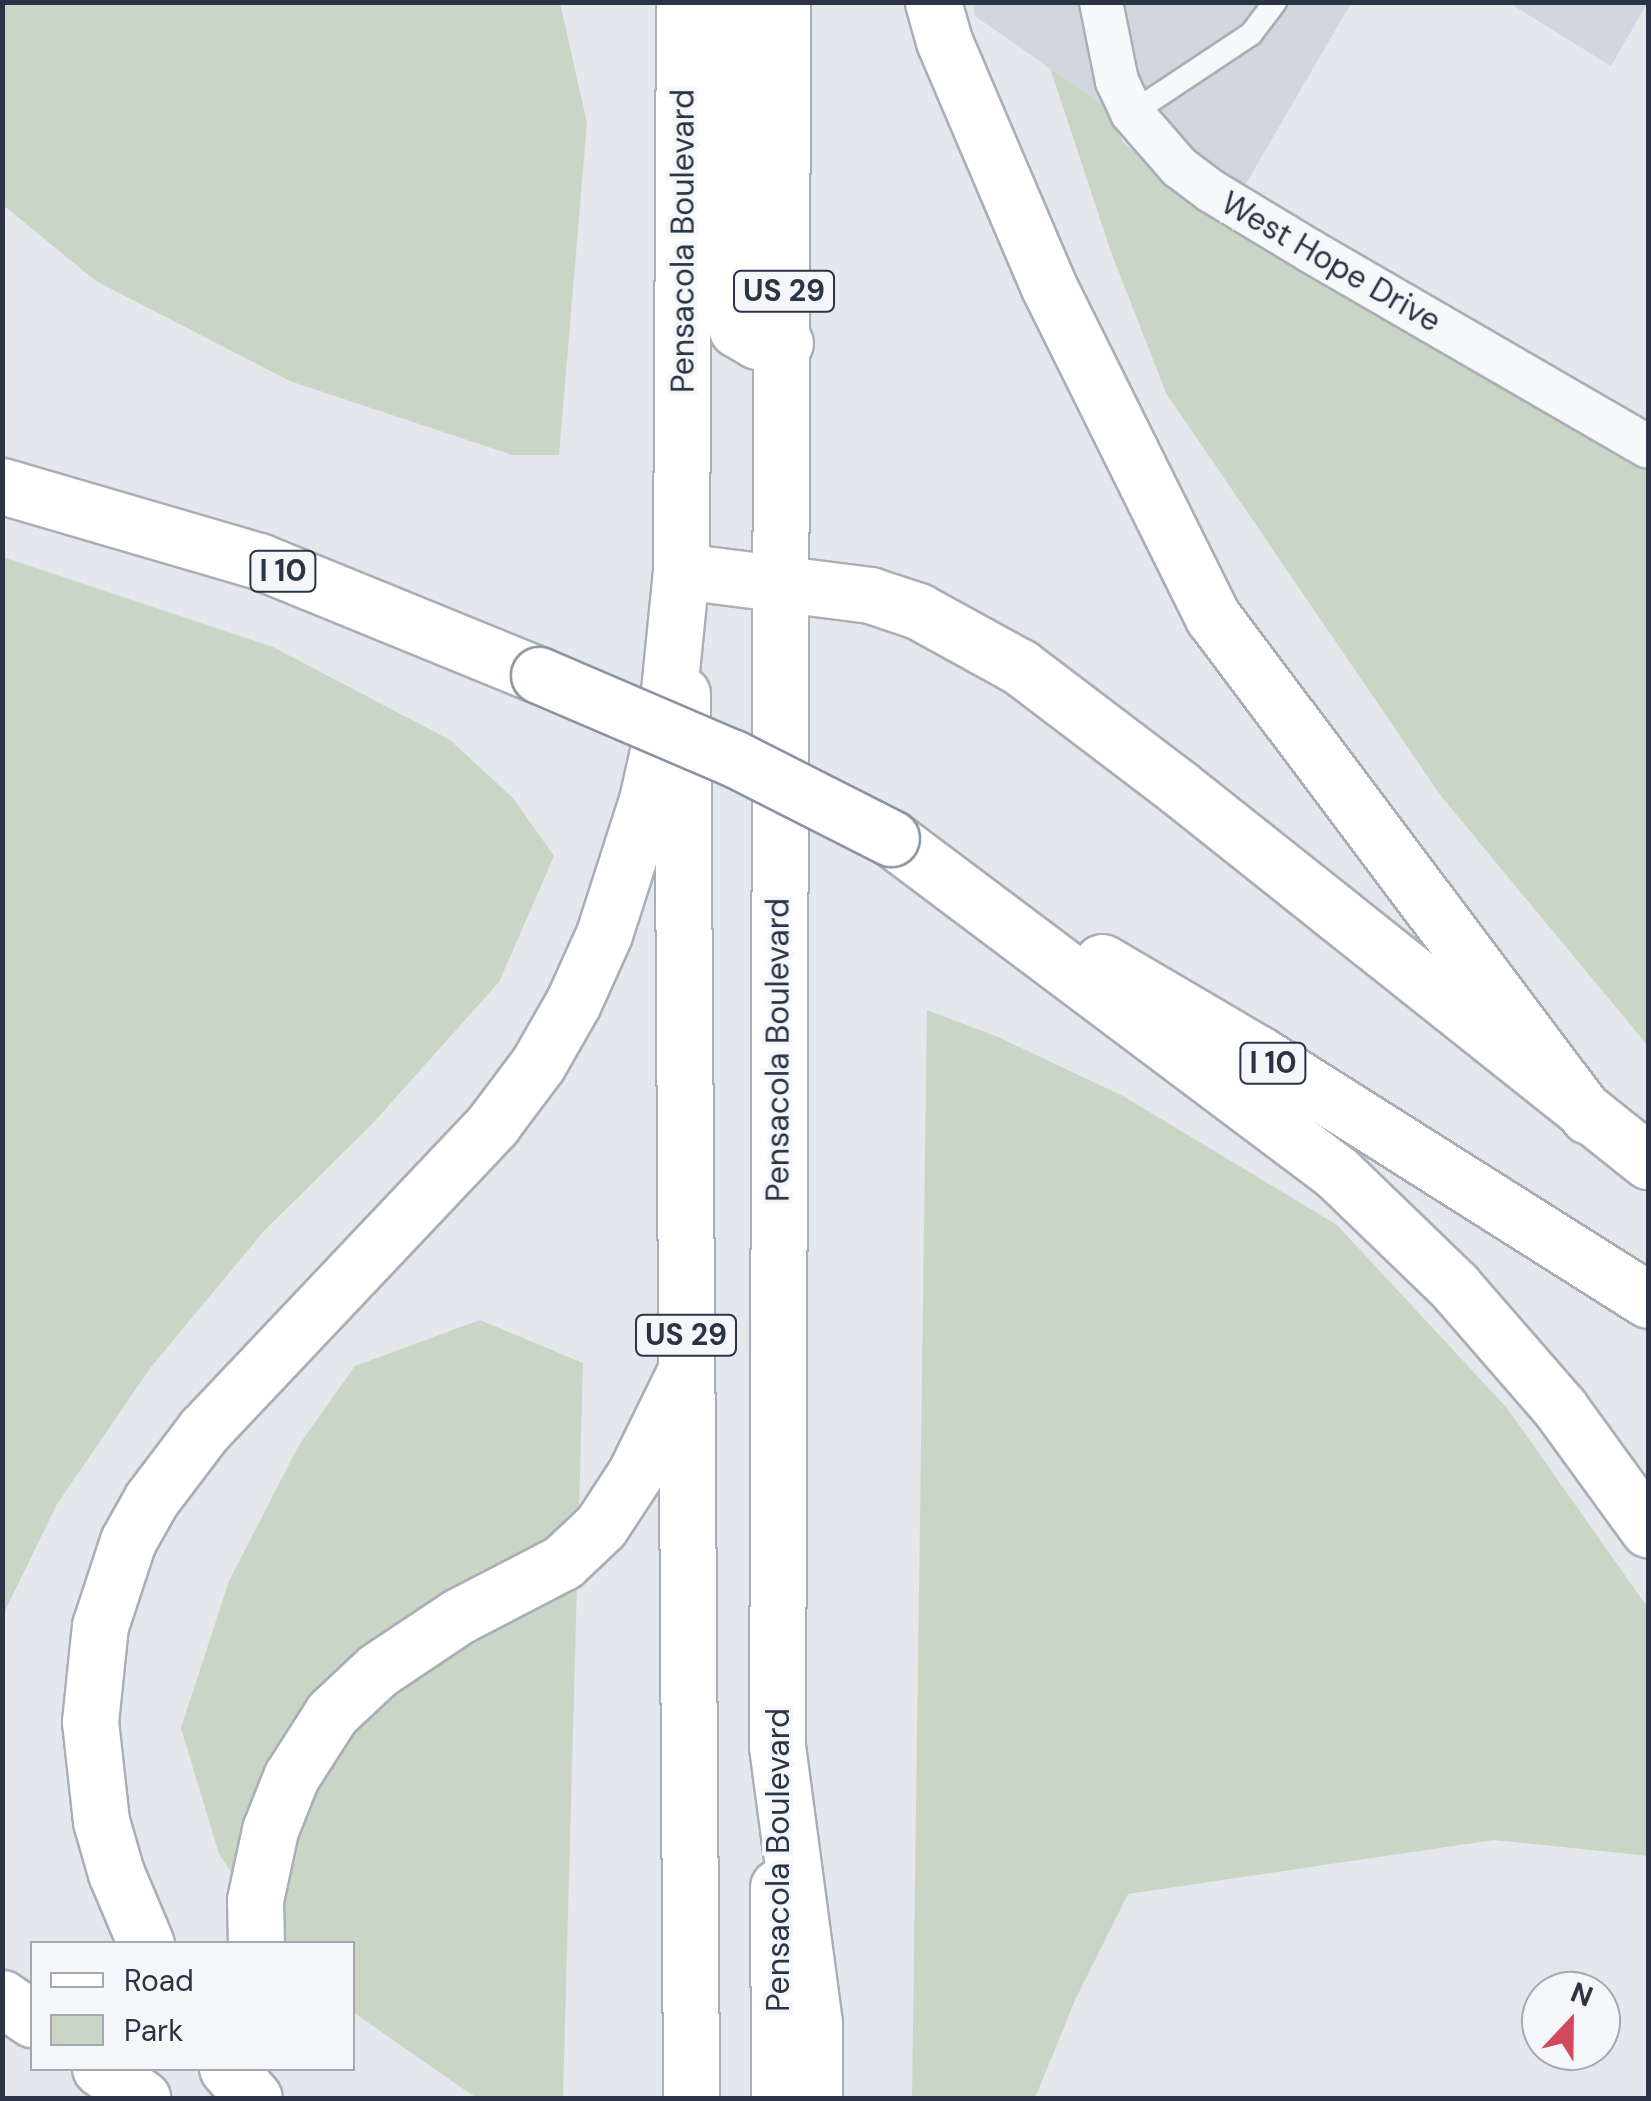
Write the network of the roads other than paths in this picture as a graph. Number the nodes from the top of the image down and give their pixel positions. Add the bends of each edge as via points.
1 (684, 2) edge
2 (732, 2) edge
3 (782, 2) edge
4 (933, 2) edge
5 (1101, 2) edge
6 (1275, 2) edge
7 (1132, 113) junction
8 (785, 343) junction
9 (1648, 446) edge
10 (2, 486) edge
11 (681, 571) junction
12 (778, 580) junction
13 (890, 838) junction
14 (1588, 1116) junction
15 (1648, 1162) edge
16 (1648, 1300) edge
17 (686, 1370) junction
18 (1648, 1530) edge
19 (778, 1746) junction
20 (145, 1941) edge
21 (256, 1941) edge
22 (2, 1998) edge
23 (30, 2019) edge
24 (104, 2071) edge
25 (230, 2071) edge
26 (278, 2071) edge
27 (142, 2098) edge
28 (254, 2098) edge
29 (284, 2098) edge
30 (691, 2098) edge
31 (779, 2098) edge
32 (814, 2098) edge

1 - 11 main road, Pensacola Boulevard / US 29
2 - 8 main road via 726,291 737,328 757,341
3 - 8 main road, Pensacola Boulevard / US 29
4 - 14 main road via 1049,287 1213,618
5 - 7 street, West Hope Drive via 1117,80
6 - 7 lane via 1251,34
7 - 9 street, West Hope Drive via 1210,191
8 - 12 main road, Pensacola Boulevard / US 29
10 - 13 main road, I 10, bridge via 259,562 733,758
11 - 12 main road
11 - 17 main road, Pensacola Boulevard / US 29
11 - 20 main road via 667,711 647,800 604,934 573,1003 492,1124 176,1464 117,1570 92,1671 92,1770 116,1874
12 - 14 main road via 870,595 918,611 1020,667
12 - 19 main road, Pensacola Boulevard / US 29
13 - 16 main road, I 10 via 1260,1054
13 - 18 main road via 1337,1173 1454,1286 1560,1408
14 - 15 main road
17 - 21 main road via 636,1474 602,1526 563,1562 459,1616 378,1670 332,1713 291,1776 270,1830 255,1900
17 - 30 main road, Pensacola Boulevard / US 29
19 - 31 main road, Pensacola Boulevard / US 29
19 - 32 main road via 814,2022
22 - 23 main road
24 - 27 main road
25 - 28 main road
26 - 29 main road

